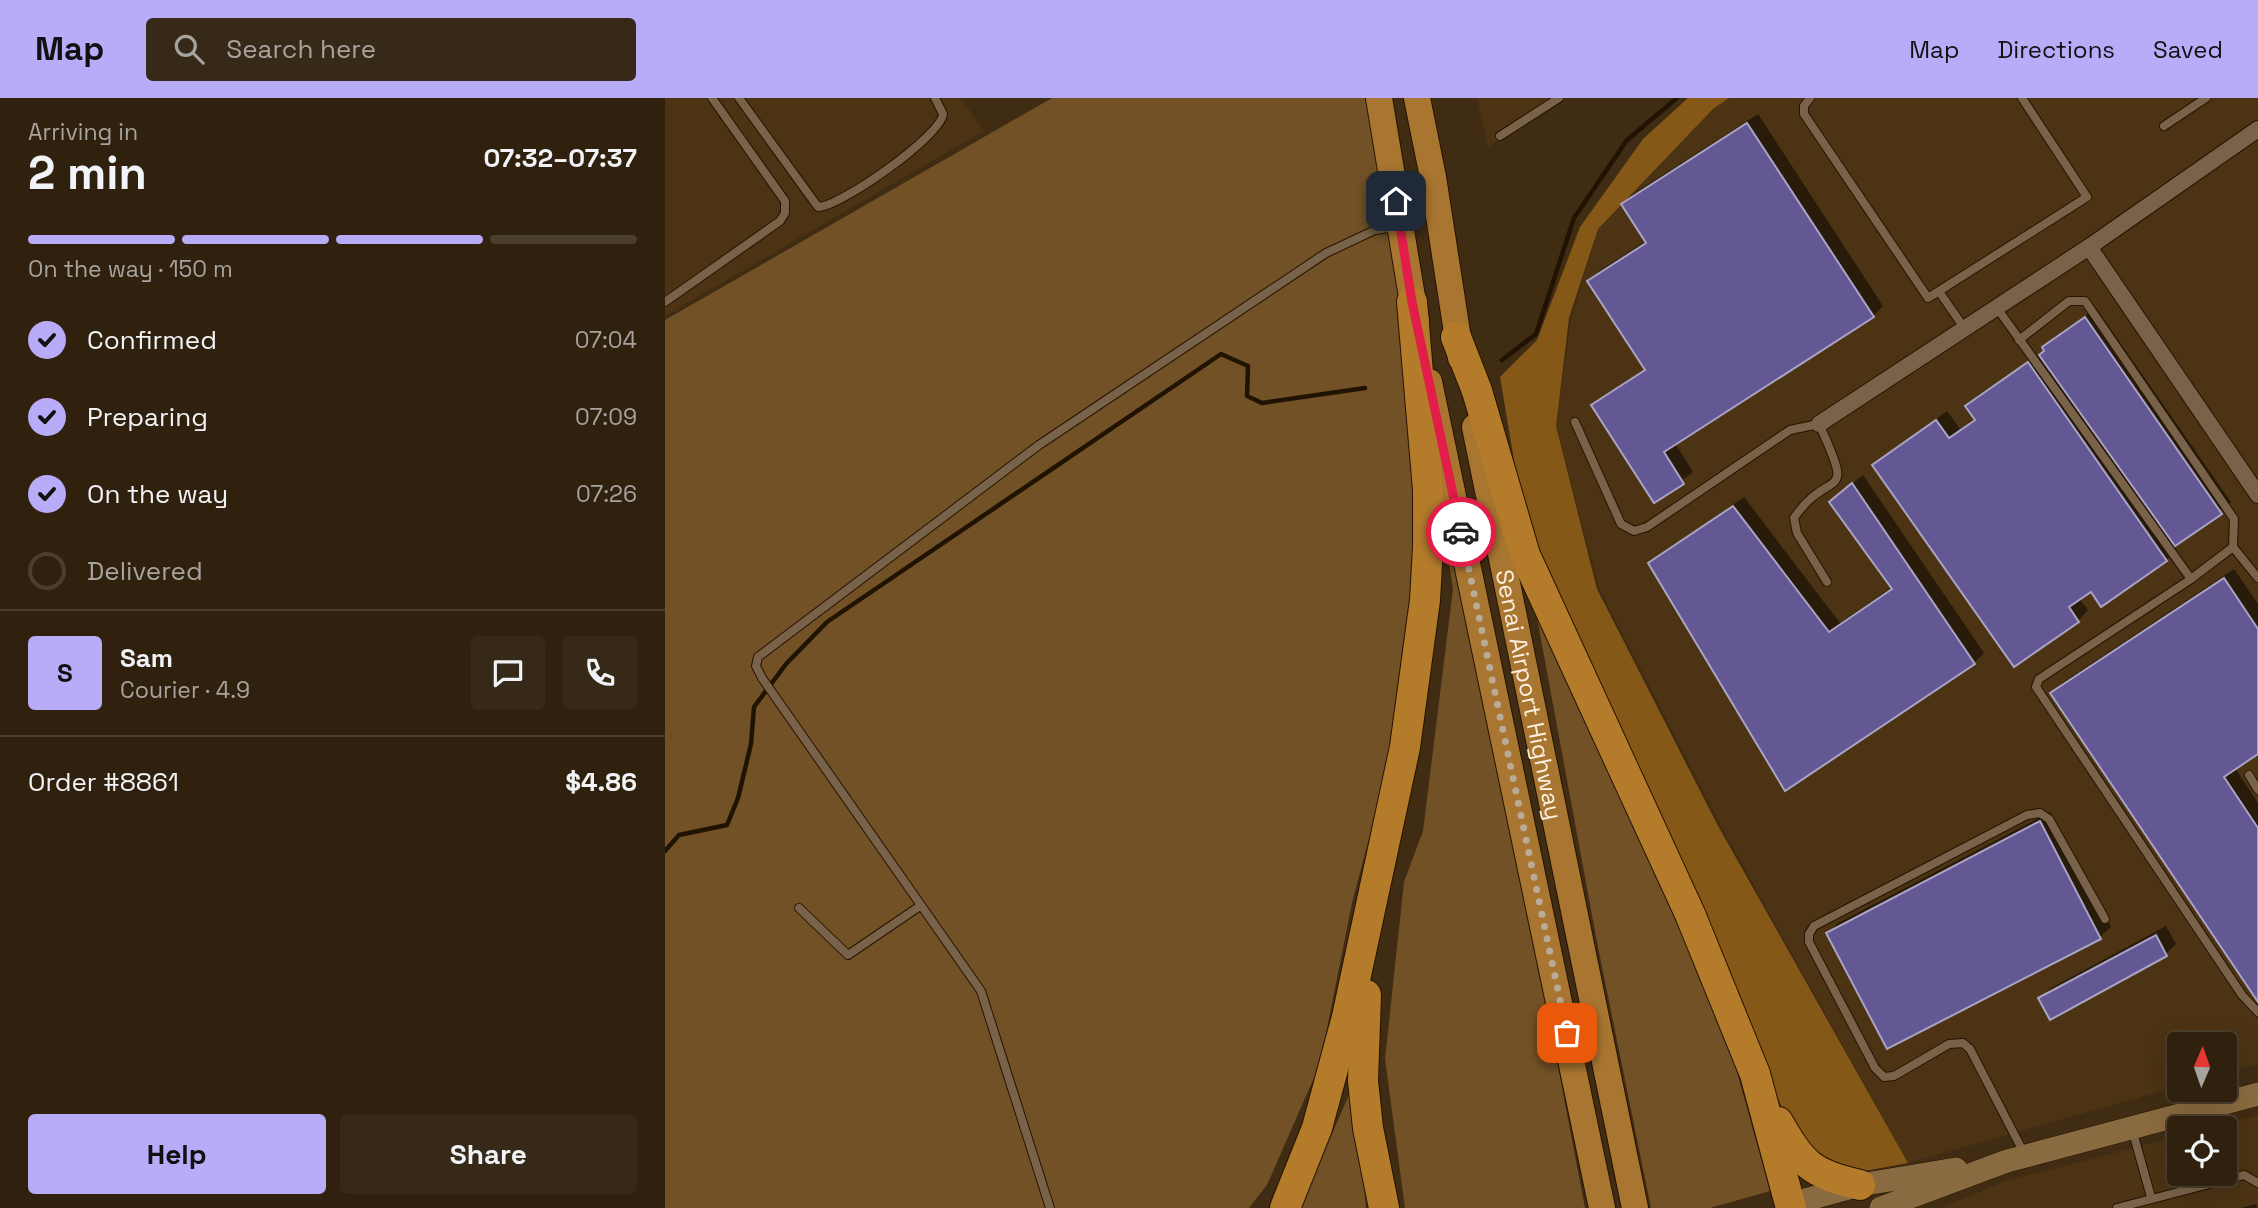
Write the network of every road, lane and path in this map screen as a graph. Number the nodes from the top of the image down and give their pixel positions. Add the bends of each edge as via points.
1 (712, 98) edge
2 (739, 98) edge
3 (935, 98) edge
4 (1378, 98) edge
5 (1417, 98) edge
6 (1559, 98) edge
7 (1810, 98) edge
8 (2022, 98) edge
9 (2206, 98) edge
10 (2164, 126) dead end
11 (2258, 129) edge
12 (1500, 136) dead end
13 (1400, 226) junction
14 (2089, 247) junction
15 (1940, 293) junction
16 (665, 302) edge
17 (1412, 302) junction
18 (1997, 308) junction
19 (1965, 329) junction
20 (1456, 337) junction
21 (2019, 340) junction
22 (1576, 422) dead end
23 (1819, 424) junction
24 (2258, 495) edge
25 (2233, 547) junction
26 (2258, 578) edge
27 (2191, 579) junction
28 (1827, 582) dead end
29 (2249, 775) dead end
30 (2258, 790) edge
31 (920, 906) junction
32 (799, 908) dead end
33 (1371, 918) junction
34 (2105, 919) dead end
35 (2258, 1012) edge
36 (1755, 1074) junction
37 (2258, 1094) edge
38 (2131, 1127) junction
39 (2016, 1158) junction
40 (2258, 1183) edge
41 (1860, 1185) junction
42 (2151, 1197) junction
43 (2130, 1206) edge
44 (1785, 1207) edge
45 (1050, 1208) edge
46 (1285, 1208) edge
47 (1384, 1208) edge
48 (1602, 1208) edge
49 (1635, 1208) edge
50 (1881, 1208) edge
51 (2117, 1208) edge

1 - 16 lane via 785,201 785,213
2 - 3 lane via 809,199 824,207 908,155 938,128 943,114
4 - 13 highway, Senai Airport Highway
5 - 20 highway, Senai Airport Highway
6 - 12 lane
7 - 15 lane via 1804,114 1923,296
8 - 15 lane via 2087,197
9 - 10 lane
11 - 14 street
13 - 17 highway, Senai Airport Highway
13 - 31 lane via 1375,230 1326,253 1039,445 761,653 757,666 762,678
14 - 18 street
14 - 24 street
15 - 19 lane
17 - 33 highway via 1428,490 1425,600 1405,747
17 - 48 highway, Senai Airport Highway
18 - 19 street
18 - 21 lane
19 - 23 street
20 - 36 highway via 1477,391 1525,555 1690,914
20 - 49 highway, Senai Airport Highway
21 - 25 lane via 2069,301 2085,301 2234,519
21 - 27 lane
22 - 23 lane via 1621,524 1634,531 1647,527 1790,430
23 - 28 lane via 1840,476 1794,518 1797,533
25 - 26 lane
25 - 27 lane
27 - 35 lane via 2039,679 2036,687 2242,995
29 - 30 lane
31 - 32 lane via 848,955
31 - 45 lane via 981,991
33 - 46 highway via 1317,1128
33 - 47 highway via 1363,1081
34 - 39 lane via 2049,819 2040,813 2015,821 1814,926 1809,934 1809,942 1884,1077 1894,1076 1949,1044 1963,1042
36 - 41 highway via 1800,1159 1826,1177
36 - 44 highway
37 - 38 main road
38 - 39 main road
38 - 42 lane
39 - 41 main road
39 - 50 main road
40 - 42 lane via 2244,1175
41 - 44 main road
42 - 43 lane
43 - 51 lane

